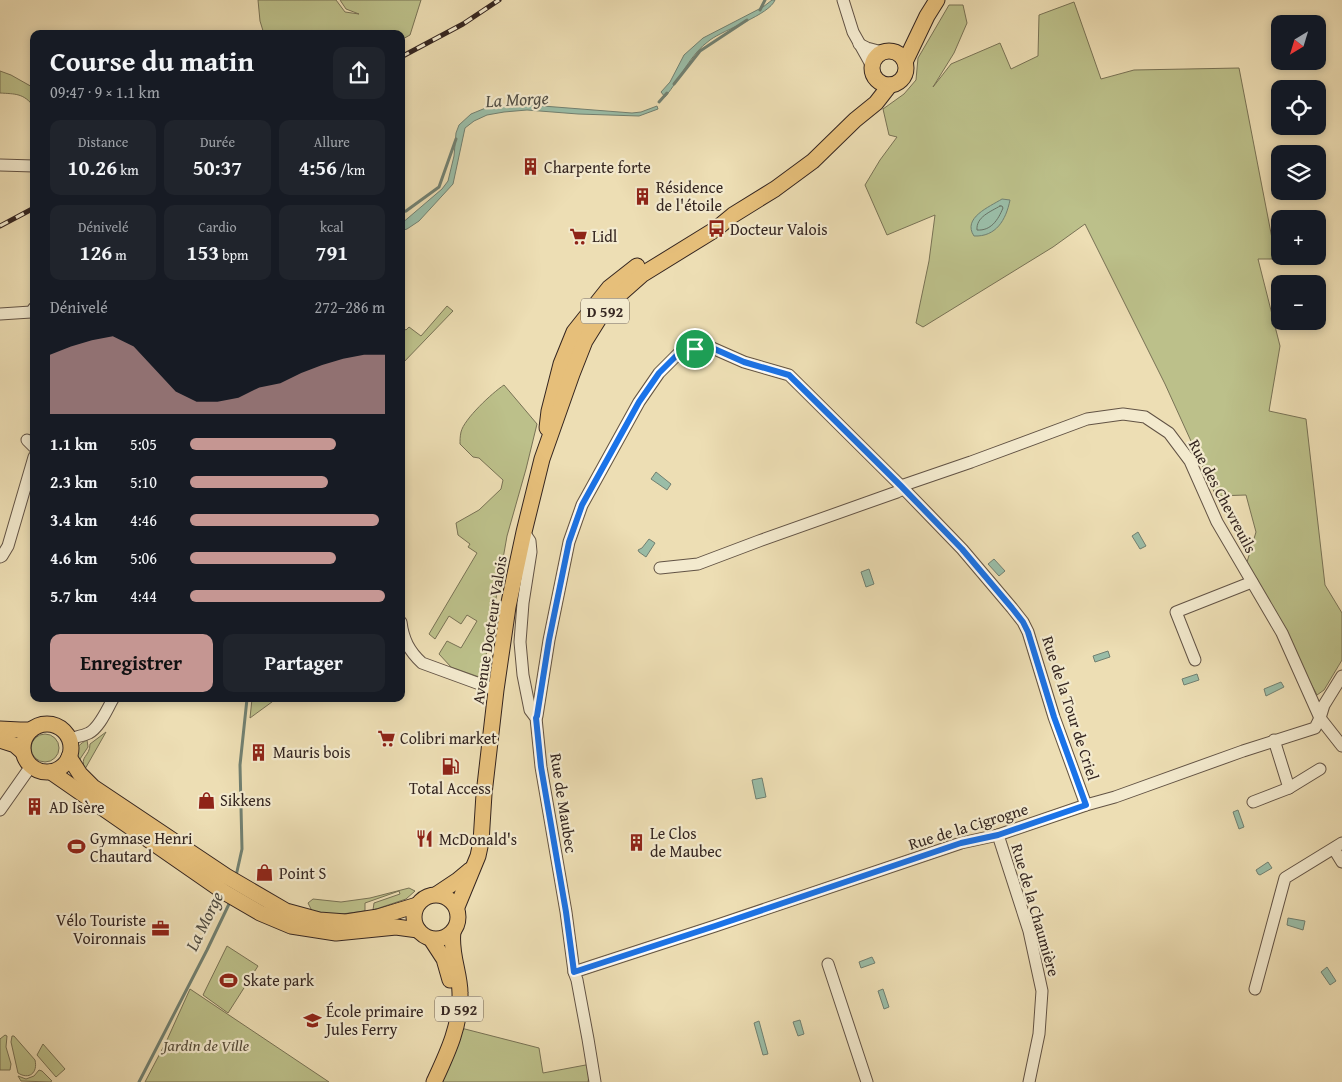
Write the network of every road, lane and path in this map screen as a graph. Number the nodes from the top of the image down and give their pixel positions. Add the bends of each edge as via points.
1 (842, 0) edge
2 (937, 0) edge
3 (927, 16) junction
4 (859, 44) junction
5 (887, 52) junction
6 (905, 62) junction
7 (872, 71) junction
8 (890, 86) junction
9 (855, 120) junction
10 (0, 165) edge
11 (30, 166) edge
12 (30, 312) edge
13 (0, 314) edge
14 (30, 471) edge
15 (902, 487) junction
16 (524, 532) junction
17 (0, 557) edge
18 (660, 568) dead end
19 (1252, 582) junction
20 (405, 641) edge
21 (1195, 660) dead end
22 (1342, 676) edge
23 (496, 690) junction
24 (111, 702) edge
25 (536, 718) junction
26 (1320, 718) junction
27 (0, 728) edge
28 (32, 730) junction
29 (69, 739) junction
30 (0, 740) edge
31 (1274, 740) junction
32 (1342, 746) edge
33 (23, 752) junction
34 (69, 757) junction
35 (31, 766) junction
36 (1320, 769) dead end
37 (51, 772) junction
38 (1289, 788) junction
39 (1254, 802) dead end
40 (1086, 805) junction
41 (0, 810) edge
42 (998, 835) junction
43 (1338, 846) edge
44 (1342, 862) edge
45 (472, 867) junction
46 (437, 894) junction
47 (417, 905) junction
48 (457, 907) junction
49 (418, 930) junction
50 (453, 932) junction
51 (431, 939) junction
52 (828, 964) dead end
53 (574, 972) junction
54 (1255, 989) dead end
55 (423, 1082) edge
56 (434, 1082) edge
57 (595, 1082) edge
58 (867, 1082) edge
59 (1029, 1082) edge

1 - 4 street
2 - 3 main road
3 - 5 main road via 906,41
3 - 6 main road
4 - 5 street
4 - 7 street
5 - 6 main road via 897,53
5 - 7 main road via 877,55
6 - 8 main road via 906,71 902,79
7 - 8 main road via 880,83
7 - 9 main road, Avenue Docteur Valois / D 592 via 872,89
8 - 9 main road, Avenue Docteur Valois / D 592
9 - 16 main road, Avenue Docteur Valois / D 592 via 813,161 776,189 733,216 704,225 609,288 574,332 561,364
10 - 11 street
12 - 13 street
14 - 17 street via 8,546
15 - 18 street via 897,492 698,564
15 - 19 street, Rue des Chevreuils via 1086,418 1123,414 1145,417 1169,433 1190,461 1217,522
15 - 25 street, Rue de la Tour de Criel via 789,375 744,362 710,347 678,354 659,373 639,402 582,505 569,542
15 - 40 street, Rue de la Tour de Criel via 962,549 1023,622
16 - 23 main road, Avenue Docteur Valois / D 592 via 508,607
16 - 25 street, Rue de Maubec via 530,541 531,552 520,642 530,710
19 - 21 street via 1176,612
19 - 26 street, Rue des Chevreuils via 1282,633
20 - 23 street via 422,663
22 - 26 street, Rue de la Cigrogne
23 - 45 main road, Avenue Docteur Valois / D 592 via 481,842
24 - 29 street via 93,730
25 - 53 street, Rue de Maubec
26 - 31 street, Rue de la Cigrogne via 1315,728
26 - 32 street, Rue des Chevreuils
27 - 28 main road
28 - 29 main road via 41,725 52,725
28 - 33 main road via 23,743
29 - 34 main road
30 - 33 main road via 15,745
31 - 38 street
31 - 40 street, Rue de la Cigrogne
33 - 35 main road
34 - 37 main road via 65,764
34 - 47 main road via 93,787 226,876 286,911 319,920 346,922 378,917
35 - 37 main road
35 - 41 street
36 - 38 street
37 - 49 main road via 224,892 260,913 291,926 325,932 396,927
38 - 39 street
40 - 42 street, Rue de la Cigrogne
42 - 53 street, Rue de la Cigrogne via 961,843
42 - 59 street, Rue de la Chaumière via 1029,931 1042,991 1039,1034
43 - 44 street
43 - 54 street via 1285,878
45 - 46 main road, D 592
45 - 48 main road, D 592
46 - 47 main road via 423,898
46 - 48 main road via 450,899
47 - 49 main road via 414,922
48 - 50 main road via 458,925
49 - 51 main road
50 - 51 main road via 447,937
50 - 56 main road, D 592 via 459,1013
51 - 55 main road, D 592 via 444,959 453,989 447,1022
52 - 58 street
53 - 57 street, Rue de Maubec

